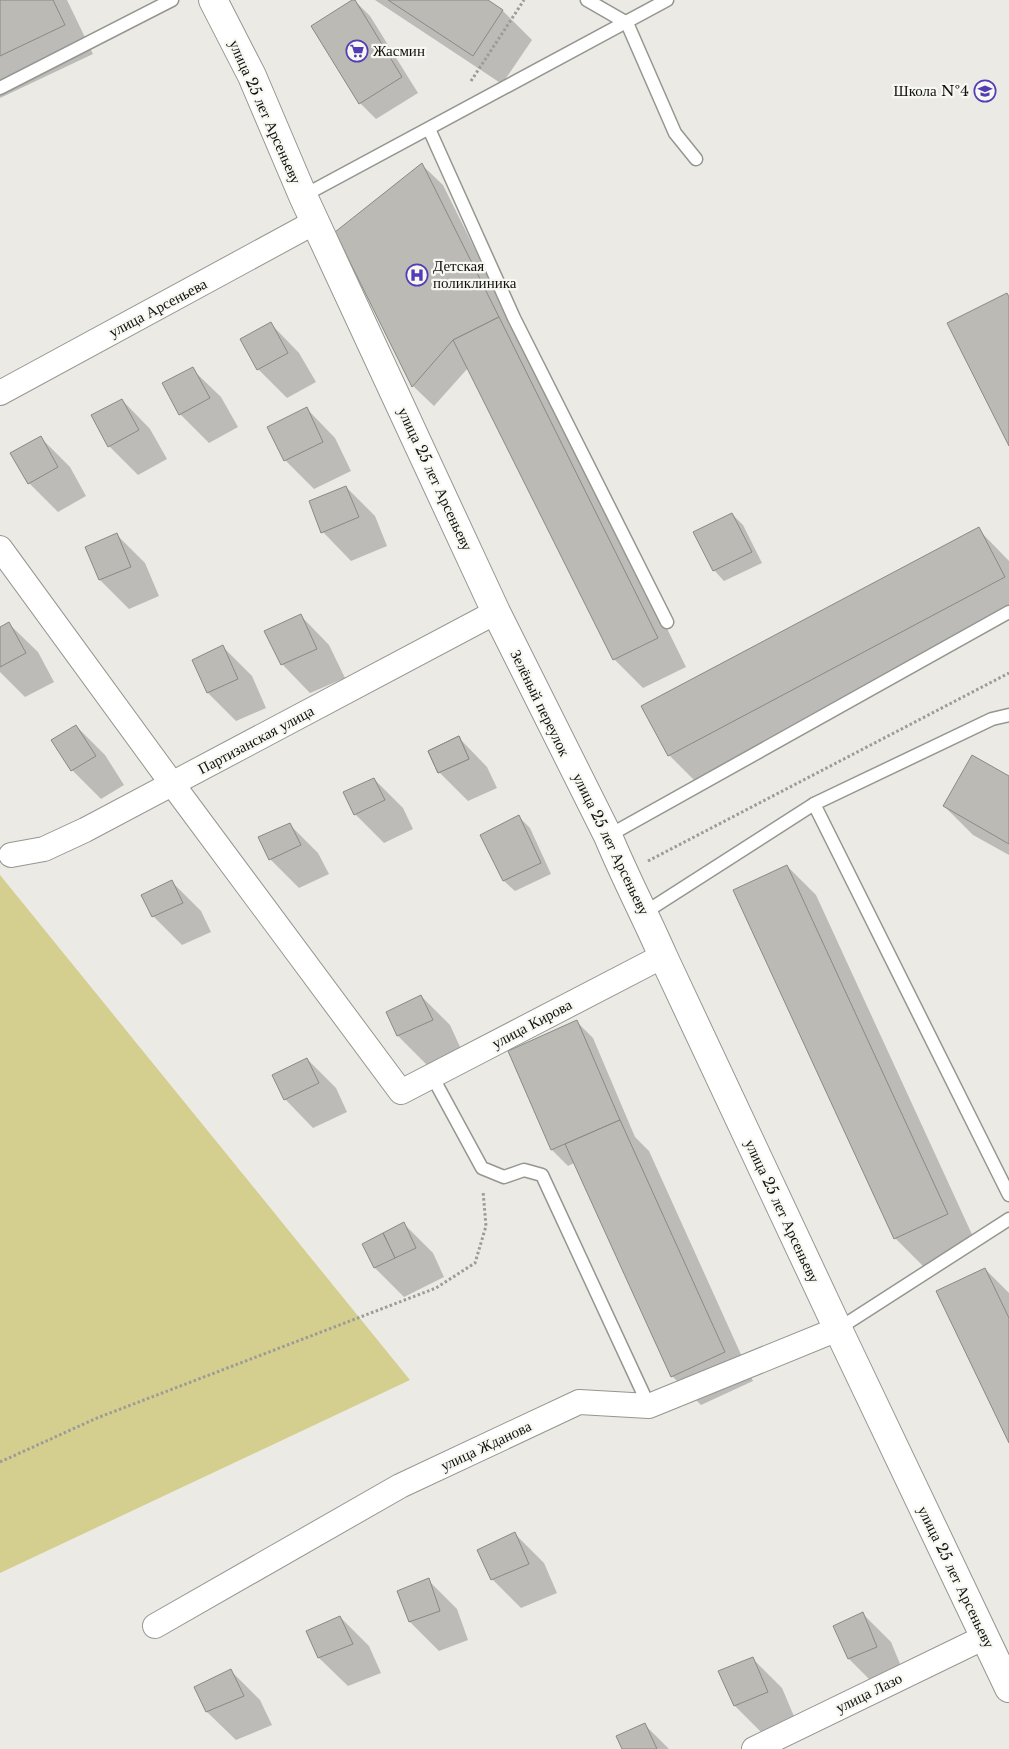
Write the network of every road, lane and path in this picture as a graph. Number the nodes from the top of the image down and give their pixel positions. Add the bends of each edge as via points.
1 (172, 0) edge
2 (213, 0) edge
3 (524, 0) edge
4 (587, 0) edge
5 (667, 0) edge
6 (627, 23) junction
7 (0, 88) edge
8 (445, 121) junction
9 (429, 129) junction
10 (696, 159) dead end
11 (304, 196) junction
12 (315, 222) junction
13 (0, 393) edge
14 (0, 548) edge
15 (496, 612) junction
16 (1009, 612) edge
17 (667, 622) dead end
18 (1009, 673) edge
19 (1009, 715) edge
20 (173, 785) junction
21 (814, 804) junction
22 (608, 836) junction
23 (11, 855) dead end
24 (623, 874) junction
25 (644, 913) junction
26 (663, 956) junction
27 (432, 1076) junction
28 (482, 1168) junction
29 (1009, 1195) edge
30 (1009, 1219) edge
31 (838, 1329) junction
32 (649, 1406) junction
33 (0, 1462) edge
34 (155, 1626) dead end
35 (985, 1637) junction
36 (1009, 1688) edge
37 (754, 1749) edge

1 - 7 lane
2 - 11 main road, улица 25 лет Арсеньеву via 252,76
3 - 8 path
4 - 6 lane
5 - 6 lane
6 - 8 lane
6 - 10 lane via 675,133
8 - 9 lane
9 - 11 lane
9 - 17 lane via 514,318
11 - 12 main road, улица 25 лет Арсеньеву
12 - 13 street, улица Арсеньева
12 - 15 main road, улица 25 лет Арсеньеву
14 - 20 street
15 - 20 street, Партизанская улица
15 - 22 main road, улица 25 лет Арсеньеву
15 - 26 main road, Зелёный переулок
16 - 22 lane
18 - 24 path
19 - 21 lane via 992,719
20 - 23 street, Партизанская улица via 44,849
20 - 27 street, улица Кирова via 401,1092
21 - 25 lane
21 - 29 lane
22 - 24 main road, улица 25 лет Арсеньеву
24 - 25 main road, улица 25 лет Арсеньеву
25 - 26 main road, улица 25 лет Арсеньеву
26 - 27 street, улица Кирова
26 - 31 main road, улица 25 лет Арсеньеву
27 - 28 lane
28 - 32 lane via 504,1177 524,1170 542,1174
28 - 33 path via 486,1226 475,1263 436,1288 97,1418
30 - 31 lane
31 - 32 street, улица Жданова
31 - 35 main road, улица 25 лет Арсеньеву
32 - 34 street, улица Жданова via 579,1402 400,1486
35 - 36 main road, улица 25 лет Арсеньеву
35 - 37 street, улица Лазо

